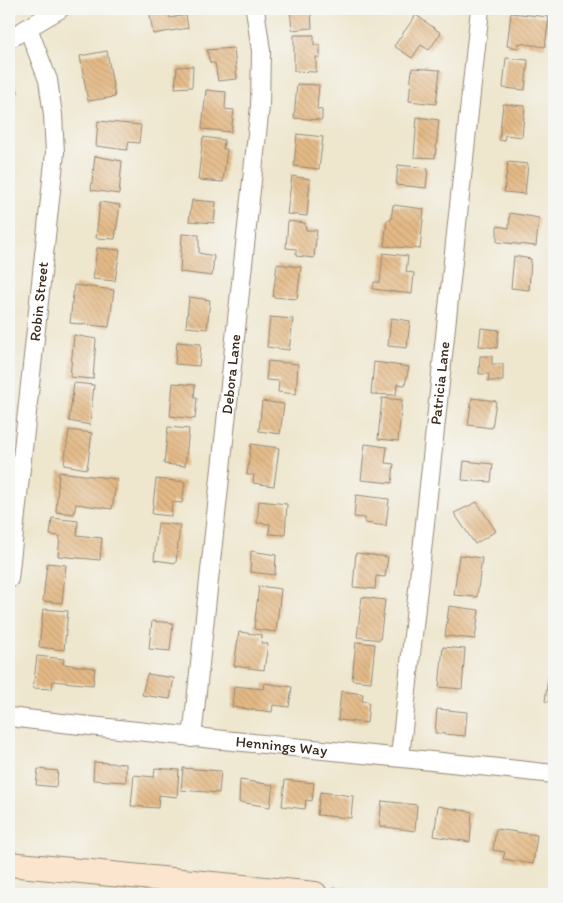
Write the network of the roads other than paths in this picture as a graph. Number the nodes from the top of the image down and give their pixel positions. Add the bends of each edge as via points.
1 (60, 9) edge
2 (255, 9) edge
3 (480, 9) edge
4 (28, 28) junction
5 (9, 39) edge
6 (9, 578) edge
7 (9, 717) edge
8 (192, 738) junction
9 (400, 757) junction
10 (554, 774) edge
11 (9, 864) edge
12 (180, 887) edge
13 (316, 894) edge

1 - 4 street
2 - 8 street, Debora Lane via 261,51 260,106
3 - 9 street, Patricia Lane
4 - 5 street
4 - 6 street, Robin Street via 48,80 55,153
7 - 8 street, Hennings Way
8 - 9 street, Hennings Way
9 - 10 street, Hennings Way
11 - 12 street
12 - 13 street

